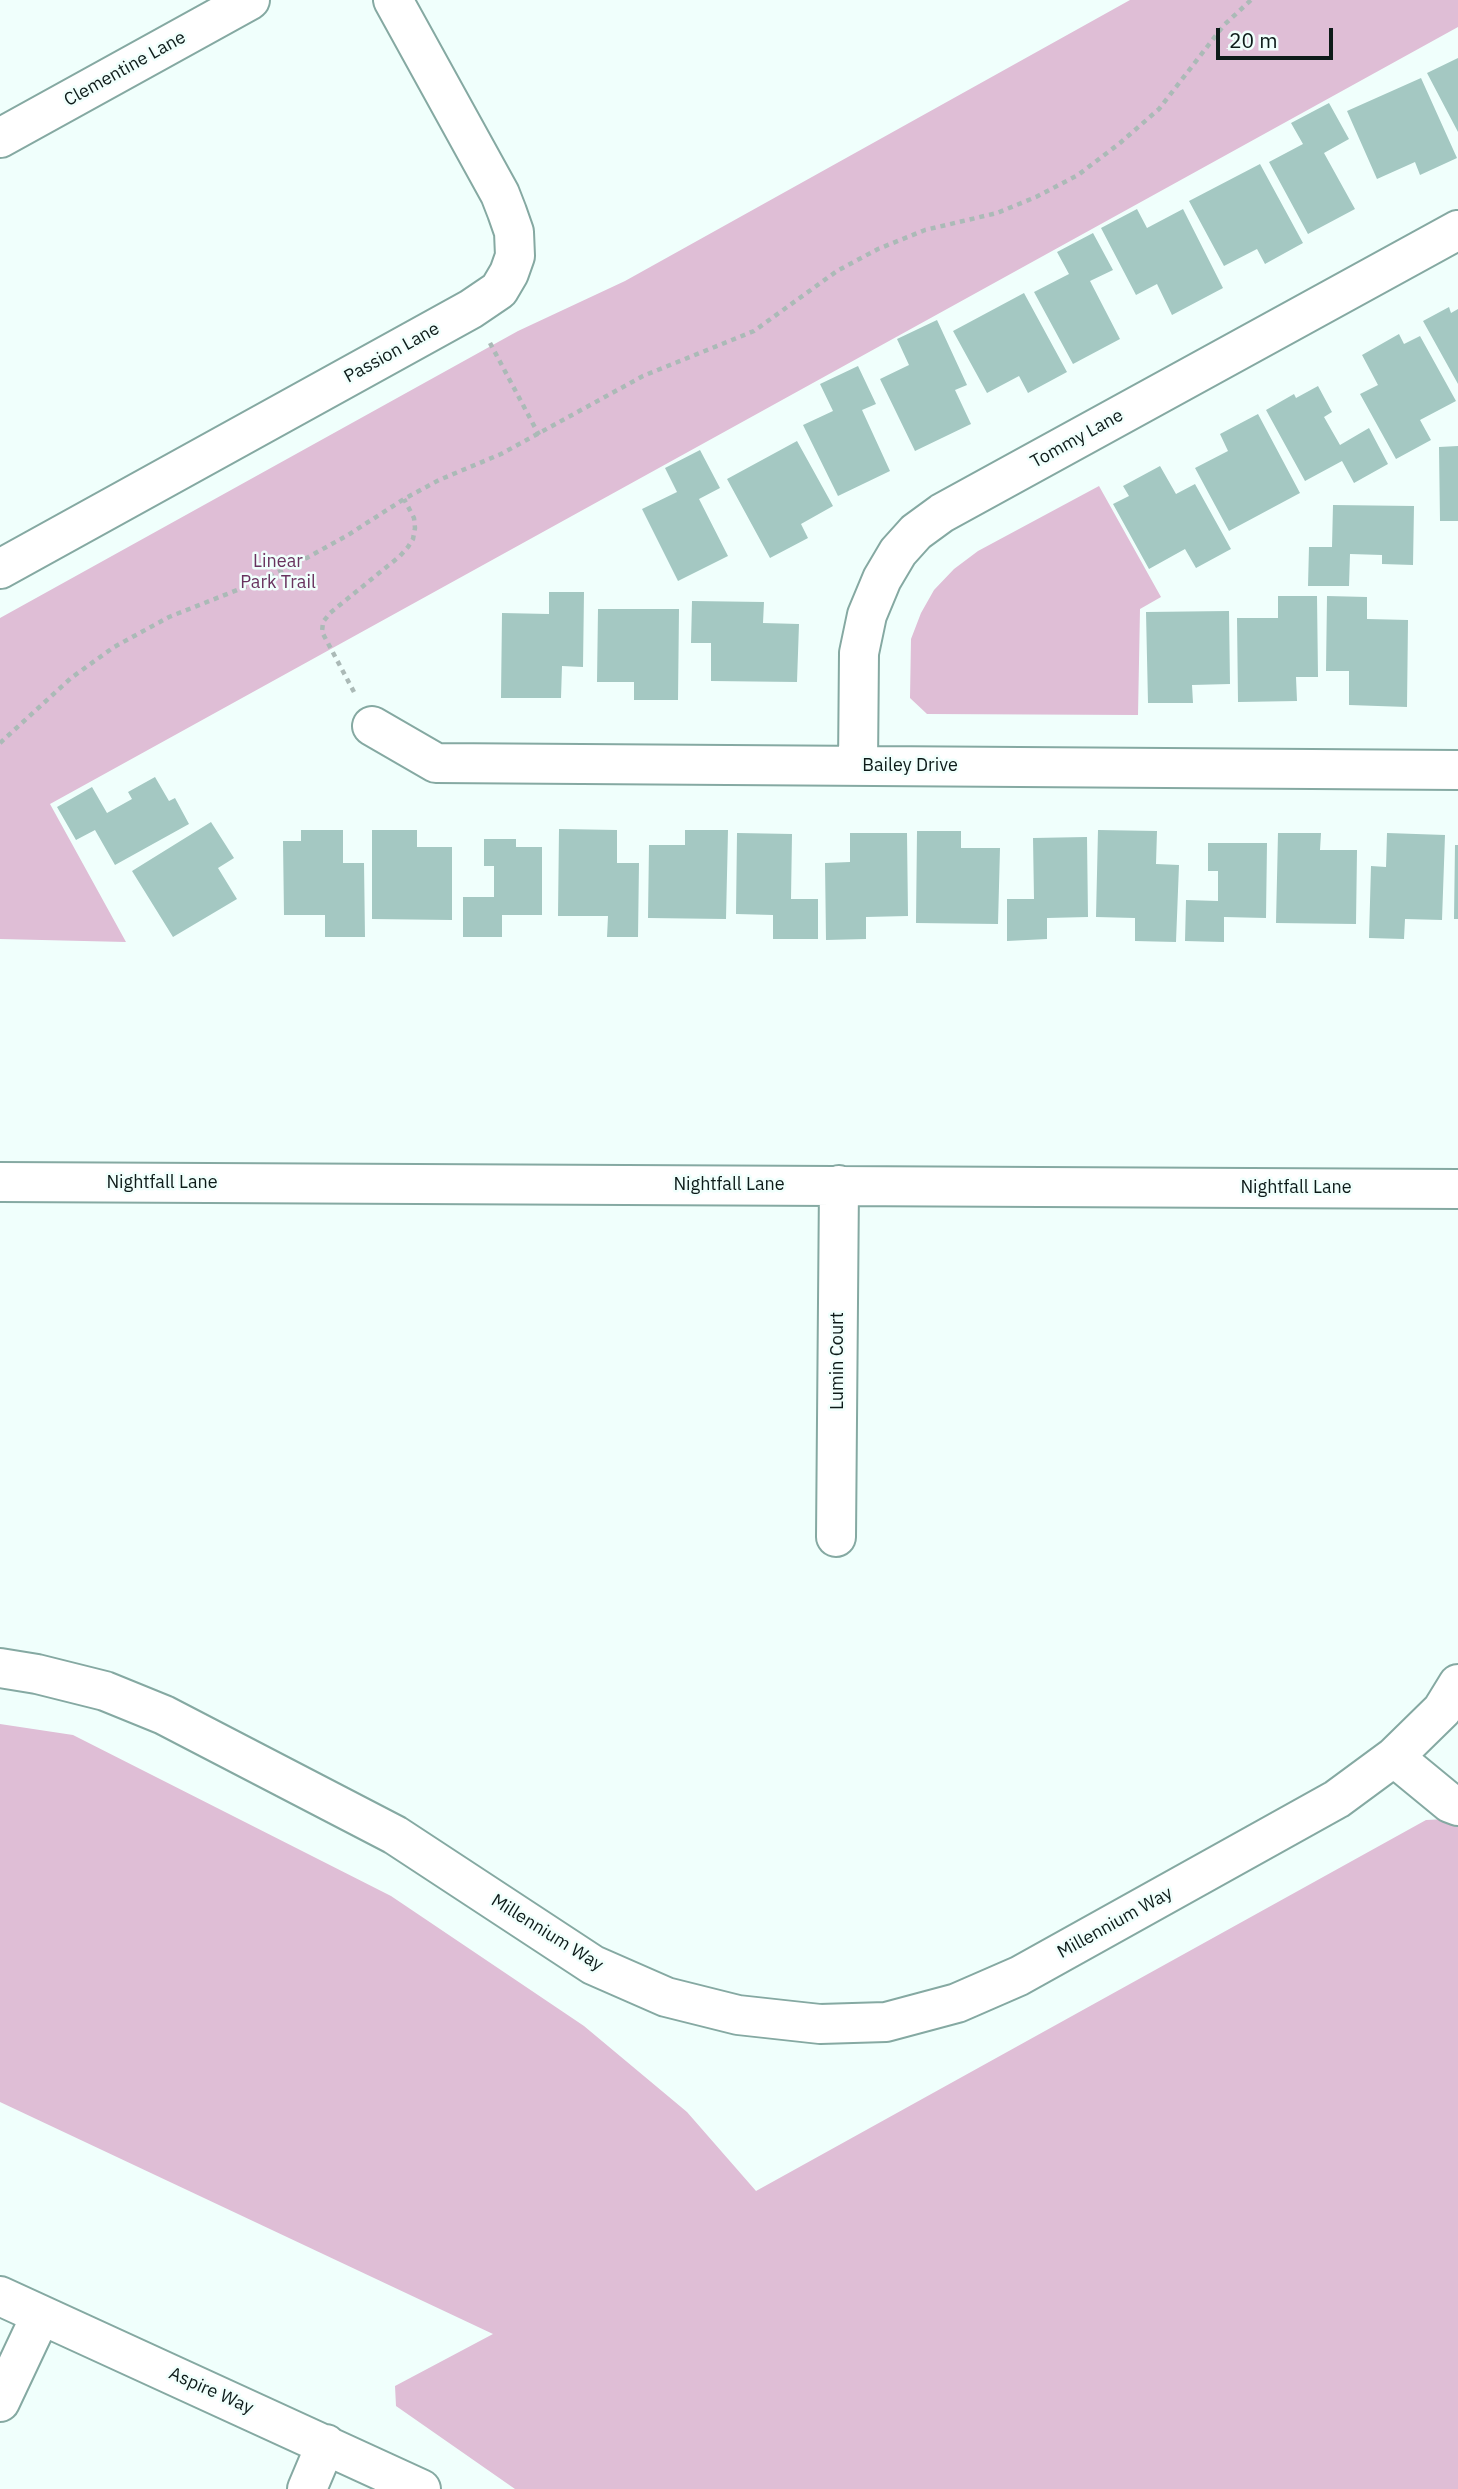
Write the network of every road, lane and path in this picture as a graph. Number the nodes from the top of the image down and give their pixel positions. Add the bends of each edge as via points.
1 (250, 0) edge
2 (393, 0) edge
3 (1251, 0) edge
4 (0, 138) edge
5 (1458, 230) edge
6 (471, 309) junction
7 (539, 435) junction
8 (404, 499) junction
9 (0, 569) edge
10 (372, 726) joint
11 (0, 743) edge
12 (858, 765) junction
13 (1458, 770) edge
14 (0, 1182) edge
15 (839, 1185) junction
16 (1458, 1189) edge
17 (836, 1536) dead end
18 (0, 1668) edge
19 (1458, 1684) edge
20 (1394, 1757) junction
21 (1458, 1806) edge
22 (0, 2296) edge
23 (41, 2315) junction
24 (0, 2402) edge
25 (326, 2444) junction
26 (307, 2489) edge
27 (421, 2489) edge

1 - 4 street, Clementine Lane
2 - 6 street, Passion Lane via 500,194 514,232 515,256 509,273 499,290
3 - 7 path via 1224,25 1159,109 1078,175 997,213 925,230 878,249 837,271 754,331 643,376
5 - 12 street, Tommy Lane via 916,531 882,579 867,615 859,653
6 - 7 path
6 - 9 street, Passion Lane
7 - 8 path
8 - 10 path via 415,528 408,547 323,622 322,632
8 - 11 path via 303,560 169,617 114,647 71,678
10 - 12 street, Bailey Drive via 436,763
12 - 13 street, Bailey Drive
14 - 15 street, Nightfall Lane
15 - 16 street, Nightfall Lane
15 - 17 street, Lumin Court
18 - 20 street, Millennium Way via 105,1691 164,1715 395,1835 593,1965 666,1997 738,2015 820,2024 886,2022 957,2003 1019,1976 1337,1799
19 - 20 street, Millennium Way via 1442,1710
20 - 21 street
22 - 23 street, Aspire Way
23 - 24 street
23 - 25 street, Aspire Way
25 - 26 street
25 - 27 street, Aspire Way

